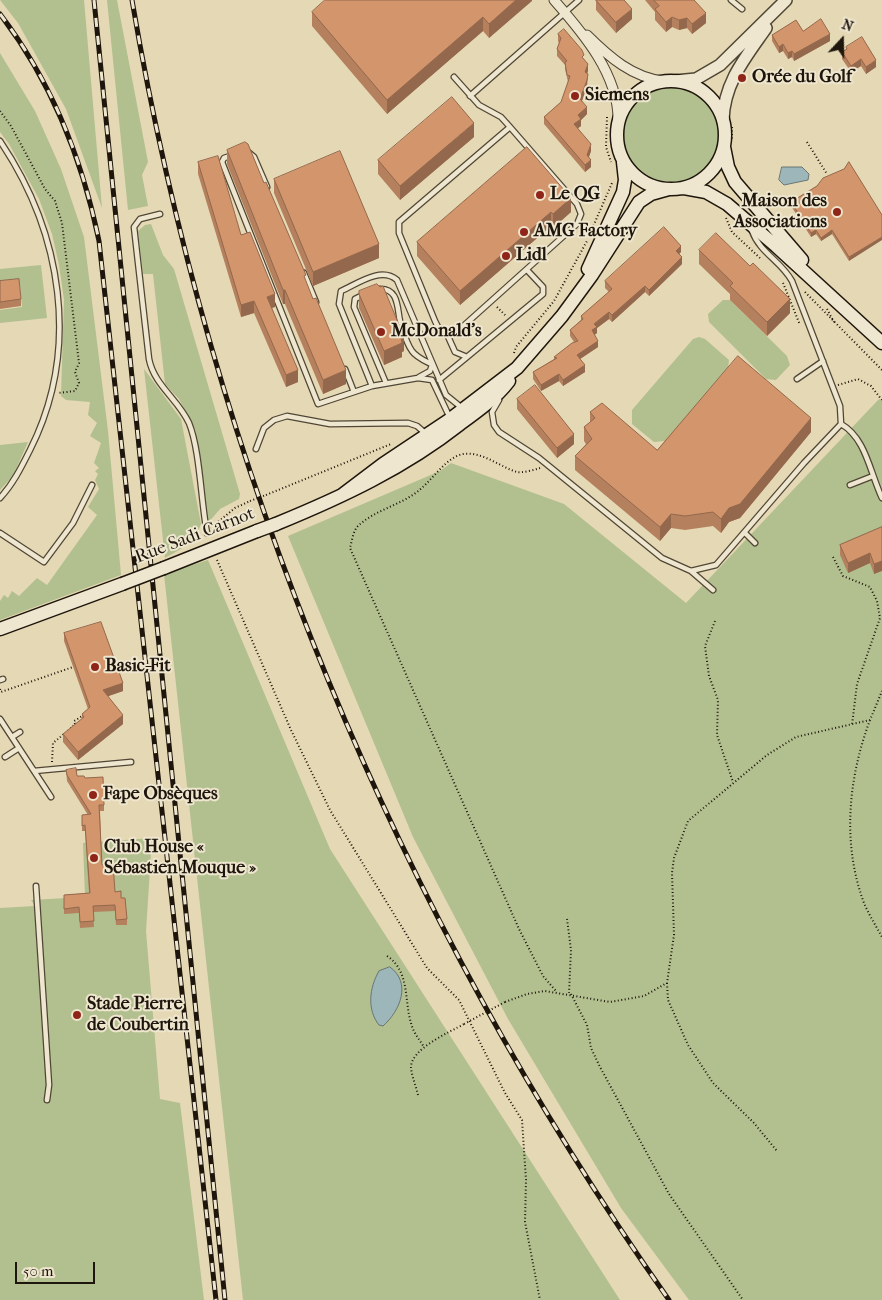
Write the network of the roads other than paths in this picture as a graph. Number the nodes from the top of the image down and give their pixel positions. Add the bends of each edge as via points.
1 (554, 0) edge
2 (579, 0) edge
3 (731, 0) edge
4 (784, 3) edge
5 (742, 9) dead end
6 (565, 12) junction
7 (572, 21) junction
8 (454, 77) dead end
9 (670, 81) junction
10 (470, 96) junction
11 (618, 121) junction
12 (727, 121) junction
13 (510, 127) junction
14 (0, 141) edge
15 (728, 146) junction
16 (244, 151) edge
17 (237, 153) edge
18 (616, 160) junction
19 (675, 189) junction
20 (270, 193) edge
21 (160, 214) dead end
22 (750, 223) junction
23 (300, 265) edge
24 (526, 270) junction
25 (387, 291) junction
26 (388, 297) edge
27 (573, 298) junction
28 (320, 310) edge
29 (848, 310) junction
30 (392, 314) edge
31 (400, 320) junction
32 (446, 332) junction
33 (882, 343) edge
34 (467, 357) junction
35 (823, 361) junction
36 (521, 364) junction
37 (343, 365) edge
38 (432, 365) junction
39 (418, 378) junction
40 (797, 379) dead end
41 (439, 380) junction
42 (386, 383) junction
43 (372, 386) junction
44 (354, 392) junction
45 (467, 413) junction
46 (454, 423) junction
47 (841, 424) junction
48 (427, 437) junction
49 (256, 449) dead end
50 (873, 476) junction
51 (92, 485) dead end
52 (850, 485) dead end
53 (342, 495) junction
54 (0, 498) edge
55 (882, 498) edge
56 (0, 533) edge
57 (207, 533) road end
58 (745, 533) junction
59 (755, 543) dead end
60 (691, 571) junction
61 (713, 590) dead end
62 (60, 608) junction
63 (0, 629) edge
64 (0, 636) edge
65 (1, 722) edge
66 (20, 732) dead end
67 (12, 737) junction
68 (19, 748) junction
69 (5, 757) dead end
70 (131, 762) dead end
71 (34, 771) junction
72 (51, 797) dead end
73 (36, 886) dead end
74 (47, 1100) dead end

1 - 6 street
2 - 6 lane
3 - 5 lane
4 - 9 street via 720,65 696,79
4 - 12 street via 731,81 725,99
6 - 7 street
6 - 10 lane
7 - 9 street via 623,66 646,78
7 - 11 street via 615,91
8 - 10 lane
9 - 11 main road via 649,85 635,94
9 - 12 main road via 692,86 707,95
10 - 13 lane
11 - 18 main road, Rue Sadi Carnot
12 - 15 main road
13 - 24 lane via 581,210 577,224
13 - 32 lane via 399,222 399,234 436,322
14 - 54 lane via 29,189 43,224 57,288 59,332 58,358 44,422 13,484
15 - 19 main road, Rue Sadi Carnot via 708,175
15 - 29 main road via 728,167 735,182
16 - 20 lane via 254,157
17 - 44 lane via 222,162 318,404
18 - 19 main road via 643,182
18 - 27 main road, Rue Sadi Carnot via 625,174 623,192
19 - 22 main road via 700,190 712,195
19 - 27 main road, Rue Sadi Carnot via 651,194 639,202
21 - 57 lane via 140,218 134,226 149,359 155,378 178,405 191,430
22 - 29 main road
22 - 35 lane via 760,247 792,281
23 - 28 lane
24 - 32 lane via 460,330
24 - 34 lane via 543,287 543,294
25 - 26 lane
25 - 31 lane via 400,307
25 - 42 lane via 378,289 355,298 353,304
27 - 36 main road, Rue Sadi Carnot
29 - 33 main road
30 - 31 lane
31 - 38 lane via 413,352
32 - 34 lane via 455,352
34 - 41 lane
35 - 40 lane
35 - 47 lane via 840,406
36 - 45 main road, Rue Sadi Carnot
36 - 60 lane via 515,380 494,407 492,418 499,432 549,466 662,558
37 - 44 lane
38 - 39 lane via 430,371
38 - 41 lane
38 - 43 lane via 397,280 380,274 341,291 338,299
39 - 42 lane
39 - 46 lane via 435,383
41 - 45 lane via 449,399
42 - 43 lane
43 - 44 lane
45 - 46 main road, Rue Sadi Carnot
46 - 48 main road, Rue Sadi Carnot
46 - 53 main road, Rue Sadi Carnot via 404,463
47 - 50 lane via 852,431
47 - 58 lane
48 - 49 lane via 424,430 408,423 330,424 287,416 264,428
48 - 53 main road, Rue Sadi Carnot via 374,470
50 - 52 lane
50 - 55 lane
51 - 56 lane via 72,523 44,562
53 - 62 main road, Rue Sadi Carnot, bridge
58 - 59 lane
58 - 60 lane via 716,565
60 - 61 lane
62 - 63 main road, Rue Sadi Carnot
62 - 64 main road, Rue Sadi Carnot
65 - 67 lane
66 - 67 lane
67 - 68 lane
68 - 69 lane
68 - 71 lane
70 - 71 lane
71 - 72 lane
73 - 74 lane via 49,1085

